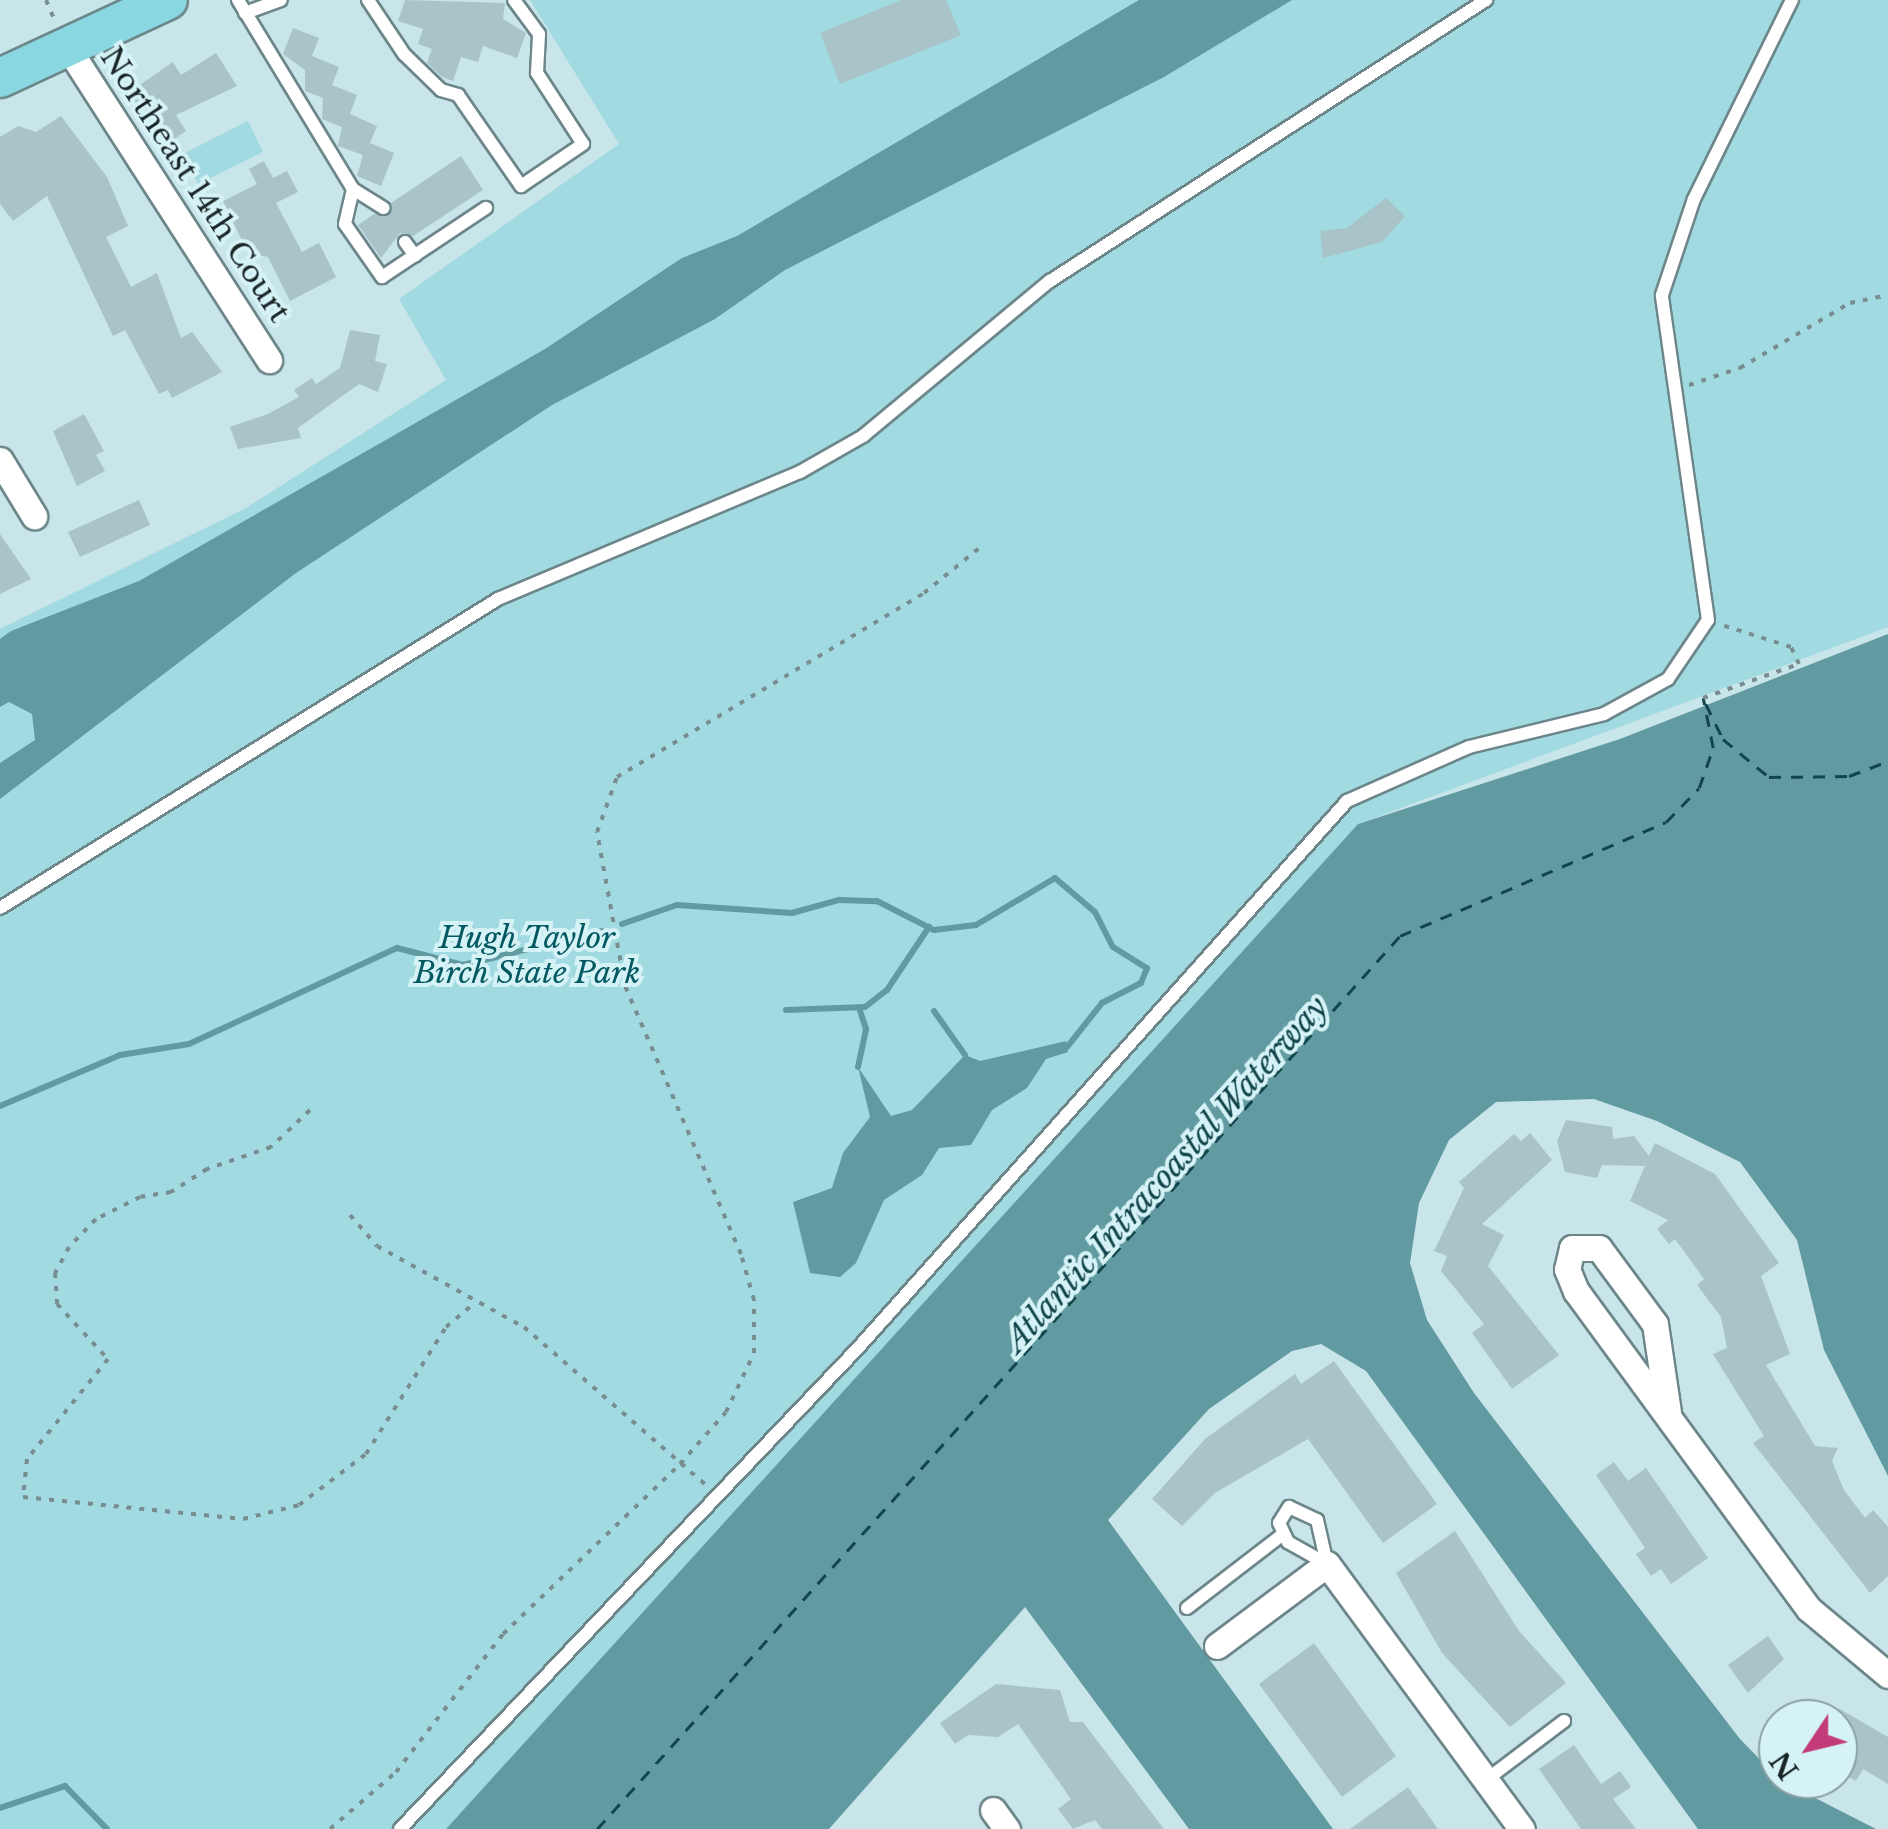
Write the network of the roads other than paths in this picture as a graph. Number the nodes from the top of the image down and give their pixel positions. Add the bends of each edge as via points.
1 (168, 0) edge
2 (282, 0) edge
3 (368, 0) edge
4 (514, 0) edge
5 (1486, 0) edge
6 (1792, 0) edge
7 (241, 7) edge
8 (66, 46) junction
9 (0, 78) edge
10 (353, 189) junction
11 (383, 208) dead end
12 (486, 208) dead end
13 (405, 242) dead end
14 (414, 256) junction
15 (269, 360) dead end
16 (0, 460) edge
17 (34, 516) dead end
18 (0, 908) edge
19 (1668, 1412) junction
20 (1283, 1534) junction
21 (1327, 1564) junction
22 (1187, 1608) dead end
23 (1218, 1646) dead end
24 (1888, 1674) edge
25 (1564, 1721) dead end
26 (1486, 1780) junction
27 (400, 1829) edge
28 (1522, 1829) edge

1 - 8 main road
2 - 7 lane
3 - 4 lane via 404,54 441,90 458,95 521,186 583,144 538,72 539,34
5 - 18 lane via 1050,280 864,436 800,472 498,600
6 - 27 lane via 1694,199 1662,295 1700,522 1707,612 1668,679 1604,714 1469,748 1347,801 858,1348
7 - 10 lane
8 - 9 main road
8 - 15 street, Northeast 14th Court
10 - 11 lane
10 - 14 lane via 345,224 382,278
12 - 14 lane
13 - 14 lane
16 - 17 street
19 - 19 street via 1655,1324 1599,1248 1572,1248 1567,1269 1576,1291
19 - 24 street via 1808,1608
20 - 21 lane
20 - 21 lane via 1280,1513 1289,1507 1310,1513
20 - 22 lane
21 - 23 street
21 - 26 street
25 - 26 lane
26 - 28 street

